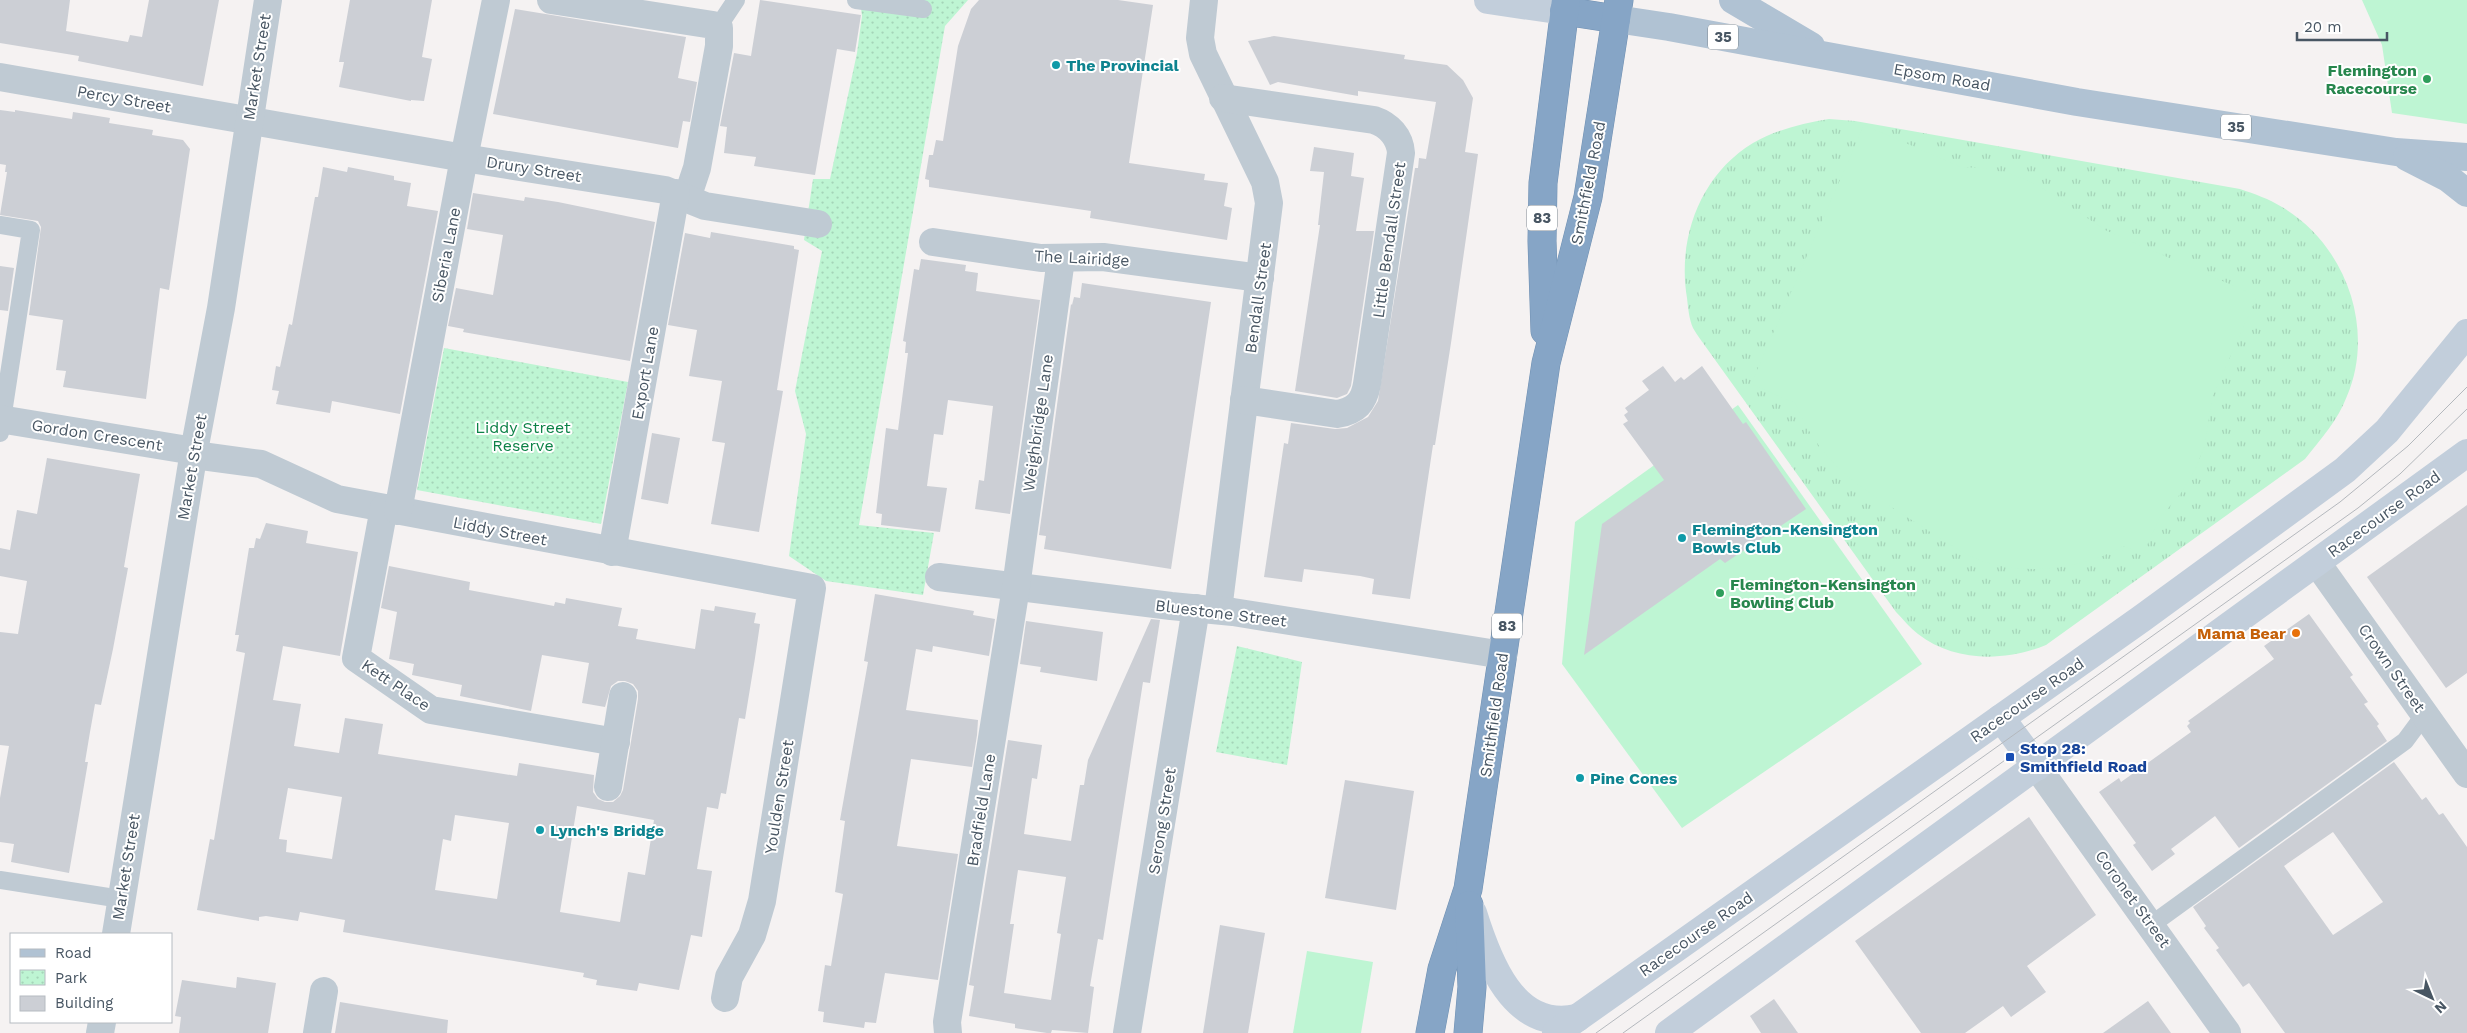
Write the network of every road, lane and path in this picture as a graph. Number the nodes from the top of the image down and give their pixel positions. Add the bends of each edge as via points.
1 (268, 0) edge
2 (496, 0) edge
3 (551, 0) edge
4 (736, 0) edge
5 (856, 0) edge
6 (1204, 0) edge
7 (1488, 0) edge
8 (1732, 0) edge
9 (1565, 6) edge
10 (922, 9) dead end
11 (1618, 10) edge
12 (718, 27) junction
13 (1829, 57) junction
14 (0, 77) edge
15 (1223, 98) junction
16 (248, 119) junction
17 (2396, 152) junction
18 (2467, 157) edge
19 (464, 158) junction
20 (2467, 193) edge
21 (681, 195) junction
22 (818, 224) dead end
23 (0, 225) edge
24 (933, 242) dead end
25 (1061, 258) junction
26 (1260, 278) junction
27 (2467, 333) edge
28 (1546, 363) junction
29 (1244, 400) junction
30 (1, 424) edge
31 (194, 453) junction
32 (2467, 453) edge
33 (391, 510) junction
34 (612, 552) junction
35 (2317, 563) junction
36 (939, 577) dead end
37 (1016, 587) junction
38 (812, 588) joint
39 (1207, 609) junction
40 (1503, 654) junction
41 (623, 696) dead end
42 (2425, 714) junction
43 (2001, 718) junction
44 (616, 742) junction
45 (2037, 766) junction
46 (2467, 774) edge
47 (608, 787) dead end
48 (0, 880) edge
49 (1468, 894) junction
50 (121, 898) junction
51 (2151, 925) junction
52 (116, 933) edge
53 (324, 990) dead end
54 (725, 998) dead end
55 (1567, 1026) edge
56 (316, 1033) edge
57 (948, 1033) edge
58 (1127, 1033) edge
59 (1430, 1033) edge
60 (1468, 1033) edge
61 (1669, 1033) edge
62 (2227, 1033) edge

1 - 16 street, Market Street
2 - 19 street, Siberia Lane
3 - 12 street
4 - 12 lane
5 - 10 lane
6 - 15 street, Bendall Street via 1201,48
7 - 9 main road, Epsom Road
8 - 13 main road
9 - 11 highway, Epsom Road / 35
9 - 28 highway, Smithfield Road / 83 via 1543,183
11 - 13 main road, Epsom Road / 35
11 - 28 highway, Smithfield Road / 83 via 1588,197
12 - 21 street, Export Lane via 720,40 697,168
13 - 17 main road, Epsom Road / 35 via 2077,102
14 - 16 street, Percy Street
15 - 26 street, Bendall Street via 1268,194 1269,216
15 - 29 street, Little Bendall Street via 1374,120 1393,132 1401,149 1368,384 1360,403 1352,411 1337,414
16 - 19 street, Drury Street
16 - 31 street, Market Street via 221,308
17 - 18 main road, Epsom Road / 35
17 - 20 main road, Epsom Road / 35 via 2433,169
19 - 21 street, Drury Street
19 - 33 street, Siberia Lane
21 - 22 street, Drury Street via 710,207
21 - 34 street, Export Lane
23 - 30 lane via 31,230
24 - 25 street, The Lairidge
25 - 26 street, The Lairidge via 1103,257
25 - 37 street, Weighbridge Lane
26 - 29 street, Bendall Street
27 - 43 main road, Racecourse Road via 2387,431 2346,470
28 - 40 highway, Smithfield Road / 83
29 - 39 street, Bendall Street
30 - 31 street, Gordon Crescent
31 - 33 street, Liddy Street via 261,464 329,497
31 - 50 street, Market Street
32 - 35 main road, Racecourse Road
33 - 34 street, Liddy Street
33 - 44 street, Kett Place via 356,658 430,710
34 - 38 street, Liddy Street
35 - 42 street, Crown Street
35 - 45 main road, Racecourse Road
36 - 37 street, Bluestone Street
37 - 39 street, Bluestone Street
37 - 57 street, Bradfield Lane via 947,1022
38 - 54 street, Youlden Street via 762,901 752,935 729,977
39 - 40 street, Bluestone Street
39 - 58 street, Serong Street
40 - 49 highway, Smithfield Road / 83
41 - 44 street
42 - 46 street, Crown Street
42 - 51 lane via 2405,741
43 - 45 main road
43 - 55 main road, Racecourse Road
44 - 47 street
45 - 51 street, Coronet Street
45 - 61 main road, Racecourse Road
48 - 50 lane
49 - 55 main road via 1488,958 1511,997 1530,1011 1548,1020 1565,1022
49 - 59 highway, Smithfield Road / 83 via 1437,989
49 - 60 highway, Smithfield Road / 83 via 1472,986
50 - 52 street, Market Street
51 - 62 street, Coronet Street
53 - 56 street

